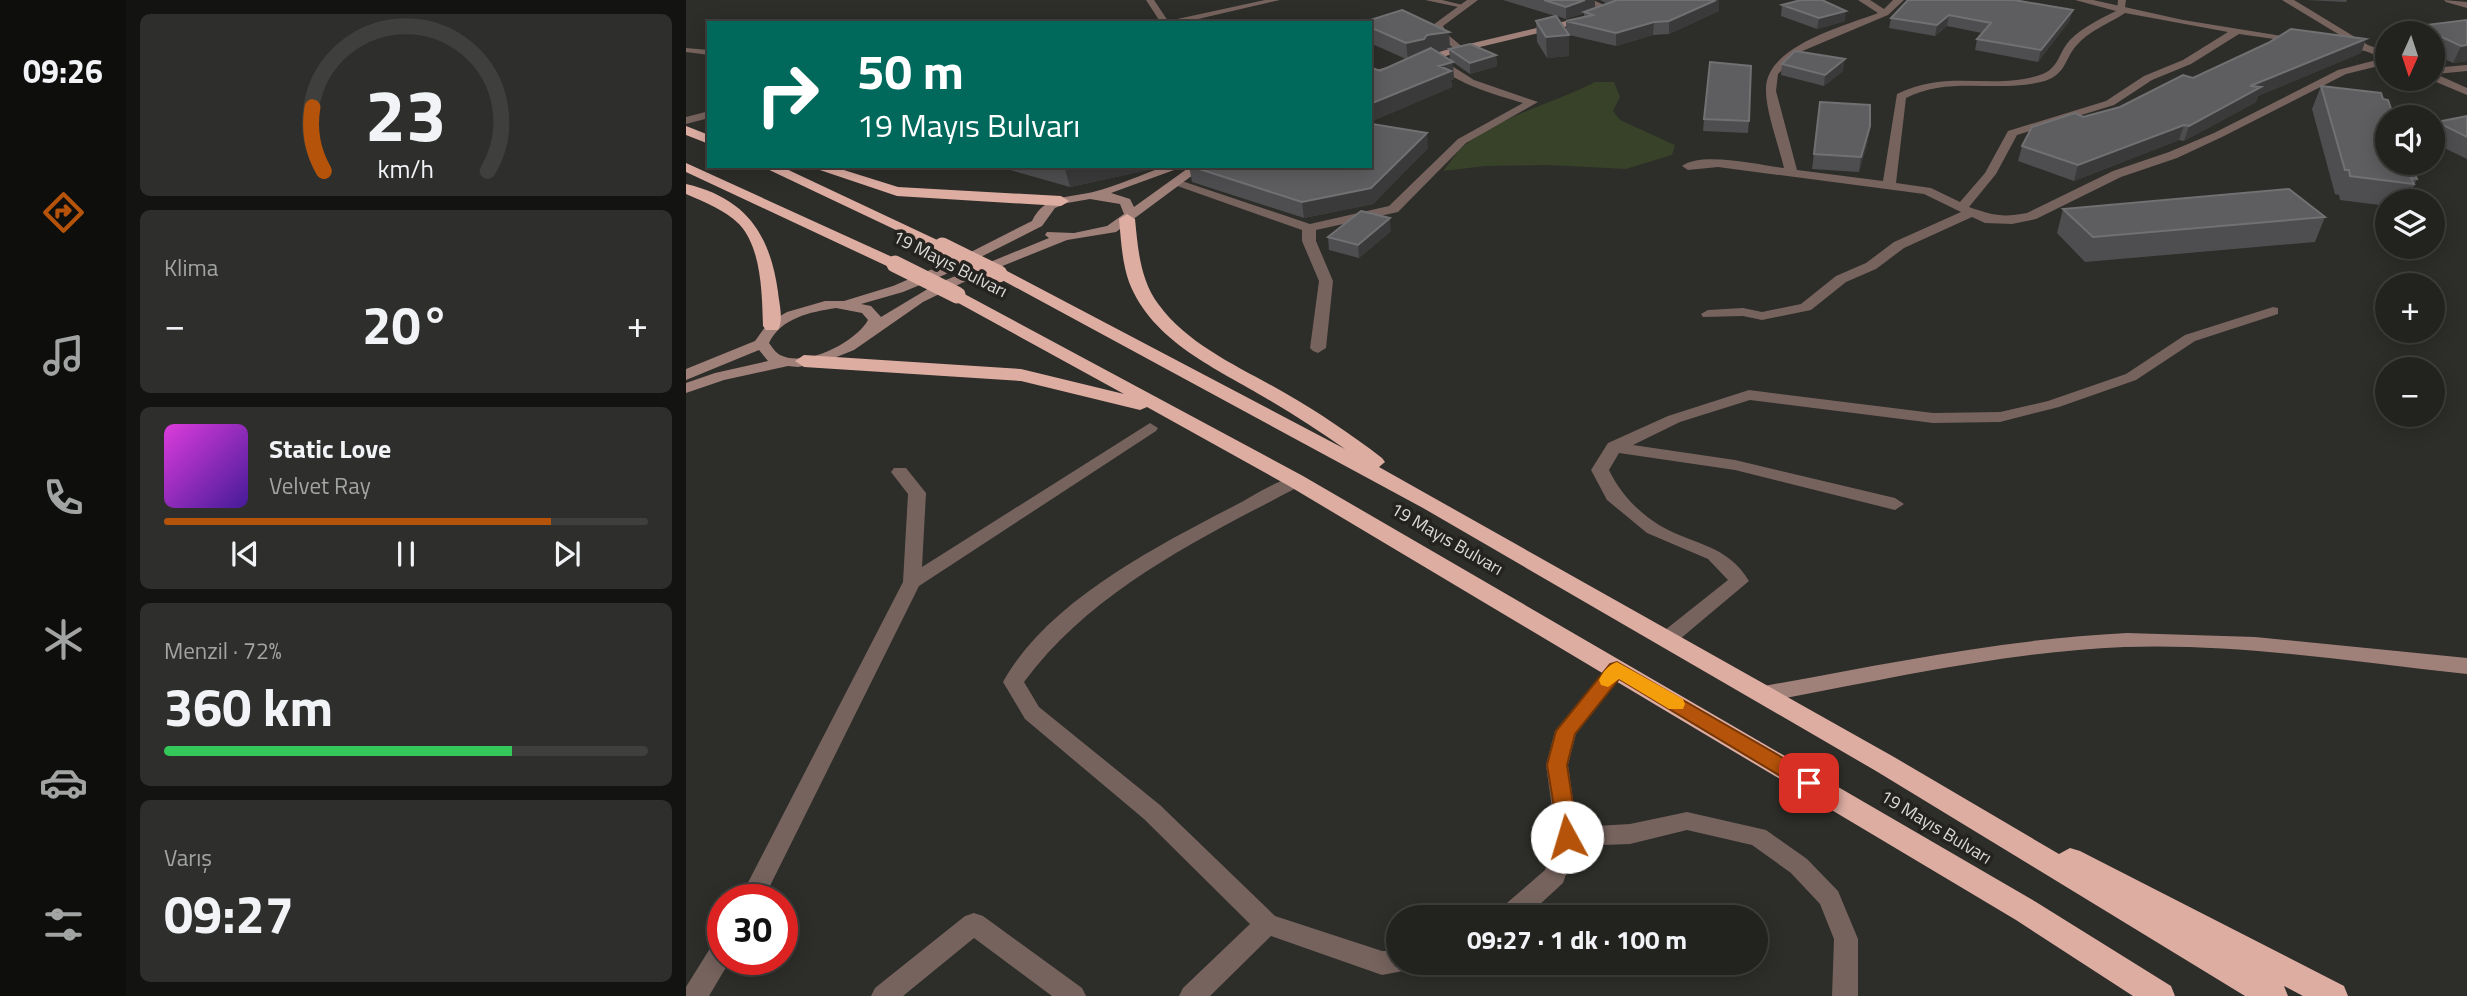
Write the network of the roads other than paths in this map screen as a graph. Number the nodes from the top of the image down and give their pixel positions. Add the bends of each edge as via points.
1 (1150, 0) edge
2 (1276, 0) edge
3 (1429, 0) edge
4 (1474, 0) edge
5 (1586, 0) edge
6 (1863, 0) edge
7 (1899, 0) edge
8 (2080, 0) edge
9 (2287, 0) edge
10 (2449, 0) edge
11 (1625, 5) edge
12 (2467, 5) edge
13 (1463, 6) junction
14 (2122, 6) edge
15 (1613, 11) junction
16 (1885, 13) junction
17 (1166, 21) edge
18 (1176, 21) edge
19 (2239, 30) junction
20 (2318, 42) edge
21 (2331, 44) edge
22 (2367, 48) junction
23 (1460, 49) junction
24 (686, 50) edge
25 (2375, 51) edge
26 (707, 52) edge
27 (1432, 57) junction
28 (2375, 64) edge
29 (2467, 68) edge
30 (2445, 72) edge
31 (1372, 74) edge
32 (2445, 81) edge
33 (2467, 92) edge
34 (707, 115) edge
35 (686, 121) edge
36 (707, 129) edge
37 (686, 130) edge
38 (707, 139) edge
39 (1688, 166) dead end
40 (686, 167) edge
41 (772, 168) edge
42 (822, 168) edge
43 (1175, 168) edge
44 (1196, 168) edge
45 (1792, 175) junction
46 (1175, 183) junction
47 (1889, 186) junction
48 (686, 188) edge
49 (1094, 195) junction
50 (1061, 201) junction
51 (1968, 209) junction
52 (1128, 216) junction
53 (1037, 223) junction
54 (1309, 228) junction
55 (1063, 237) junction
56 (836, 304) junction
57 (2273, 310) dead end
58 (1708, 314) dead end
59 (772, 326) junction
60 (875, 328) junction
61 (761, 344) junction
62 (1318, 348) dead end
63 (796, 361) junction
64 (686, 375) edge
65 (686, 388) edge
66 (1177, 414) junction
67 (1150, 428) dead end
68 (1614, 447) junction
69 (900, 472) dead end
70 (1296, 481) junction
71 (1430, 503) junction
72 (1895, 504) dead end
73 (912, 582) junction
74 (1667, 639) junction
75 (2467, 666) edge
76 (1617, 669) junction
77 (1764, 694) junction
78 (1885, 764) junction
79 (1567, 837) junction
80 (759, 884) edge
81 (1522, 905) edge
82 (1267, 924) junction
83 (1386, 963) edge
84 (708, 975) edge
85 (695, 996) edge
86 (884, 996) edge
87 (1073, 996) edge
88 (1192, 996) edge
89 (1845, 996) edge
90 (2160, 996) edge
91 (2273, 996) edge
92 (2333, 996) edge

1 - 17 lane
2 - 18 lane
3 - 13 lane
4 - 13 street
5 - 15 street
6 - 16 street
7 - 16 street
8 - 14 street
9 - 22 street
10 - 12 street
11 - 15 main road
13 - 23 street via 1438,25 1443,36
14 - 19 street
14 - 47 street via 2070,47 2065,63 2052,74 2018,83 1925,83 1901,96
15 - 23 main road
16 - 45 street via 1796,50 1773,73 1771,91
19 - 20 street
19 - 51 street via 2110,103 2012,132
21 - 22 street
22 - 25 street
23 - 27 main road
24 - 26 lane
27 - 31 main road
27 - 54 street via 1468,82 1532,102 1462,141 1393,209
28 - 51 street via 2342,72 2218,135 2117,174 2031,216 1997,221
29 - 30 street
32 - 33 street
34 - 35 street
35 - 36 highway
37 - 38 highway
39 - 45 street via 1718,163
40 - 66 highway, 19 Mayıs Bulvarı, bridge via 957,295
41 - 71 highway, 19 Mayıs Bulvarı, bridge via 999,274
42 - 50 highway via 897,191
43 - 49 main road
44 - 46 main road
45 - 47 street
46 - 52 main road
46 - 54 street
47 - 51 street via 1927,191
48 - 59 highway via 733,212 756,236
49 - 50 main road
49 - 52 main road via 1126,202
50 - 53 main road via 1043,211
51 - 58 street via 1841,279 1806,307 1762,316
52 - 55 main road via 1100,233
52 - 71 highway via 1127,243 1135,272 1169,331 1336,432
53 - 55 main road via 1044,232
53 - 56 main road via 897,288
54 - 62 street via 1309,241 1326,281
55 - 60 main road via 925,294
56 - 59 main road via 801,311
56 - 60 main road via 873,312
57 - 68 street via 2189,338 2131,377 2000,417 1933,418 1749,395 1674,419
59 - 61 main road
60 - 63 main road via 840,353
61 - 63 main road via 773,358
61 - 64 main road
63 - 65 main road via 720,376
63 - 66 highway via 1021,375
66 - 70 highway, 19 Mayıs Bulvarı
67 - 73 street
68 - 72 street via 1735,466
68 - 74 street via 1600,470 1613,496 1653,529 1715,555 1740,581
69 - 73 street via 917,493
70 - 76 highway, 19 Mayıs Bulvarı
70 - 82 street via 1153,557 1029,656 1013,682 1032,713 1152,812
71 - 74 highway, 19 Mayıs Bulvarı
73 - 80 street
74 - 77 highway, 19 Mayıs Bulvarı
75 - 77 main road via 2183,640 2126,640 1966,657
76 - 79 street via 1566,731 1557,765
76 - 90 highway, 19 Mayıs Bulvarı via 2026,911
77 - 78 highway, 19 Mayıs Bulvarı
78 - 91 highway, 19 Mayıs Bulvarı
78 - 92 highway, 19 Mayıs Bulvarı
79 - 81 street via 1555,876
79 - 89 street via 1630,834 1687,821 1758,837 1799,866 1830,898 1846,939
82 - 83 street
82 - 88 street
84 - 85 street
86 - 87 street via 974,924

